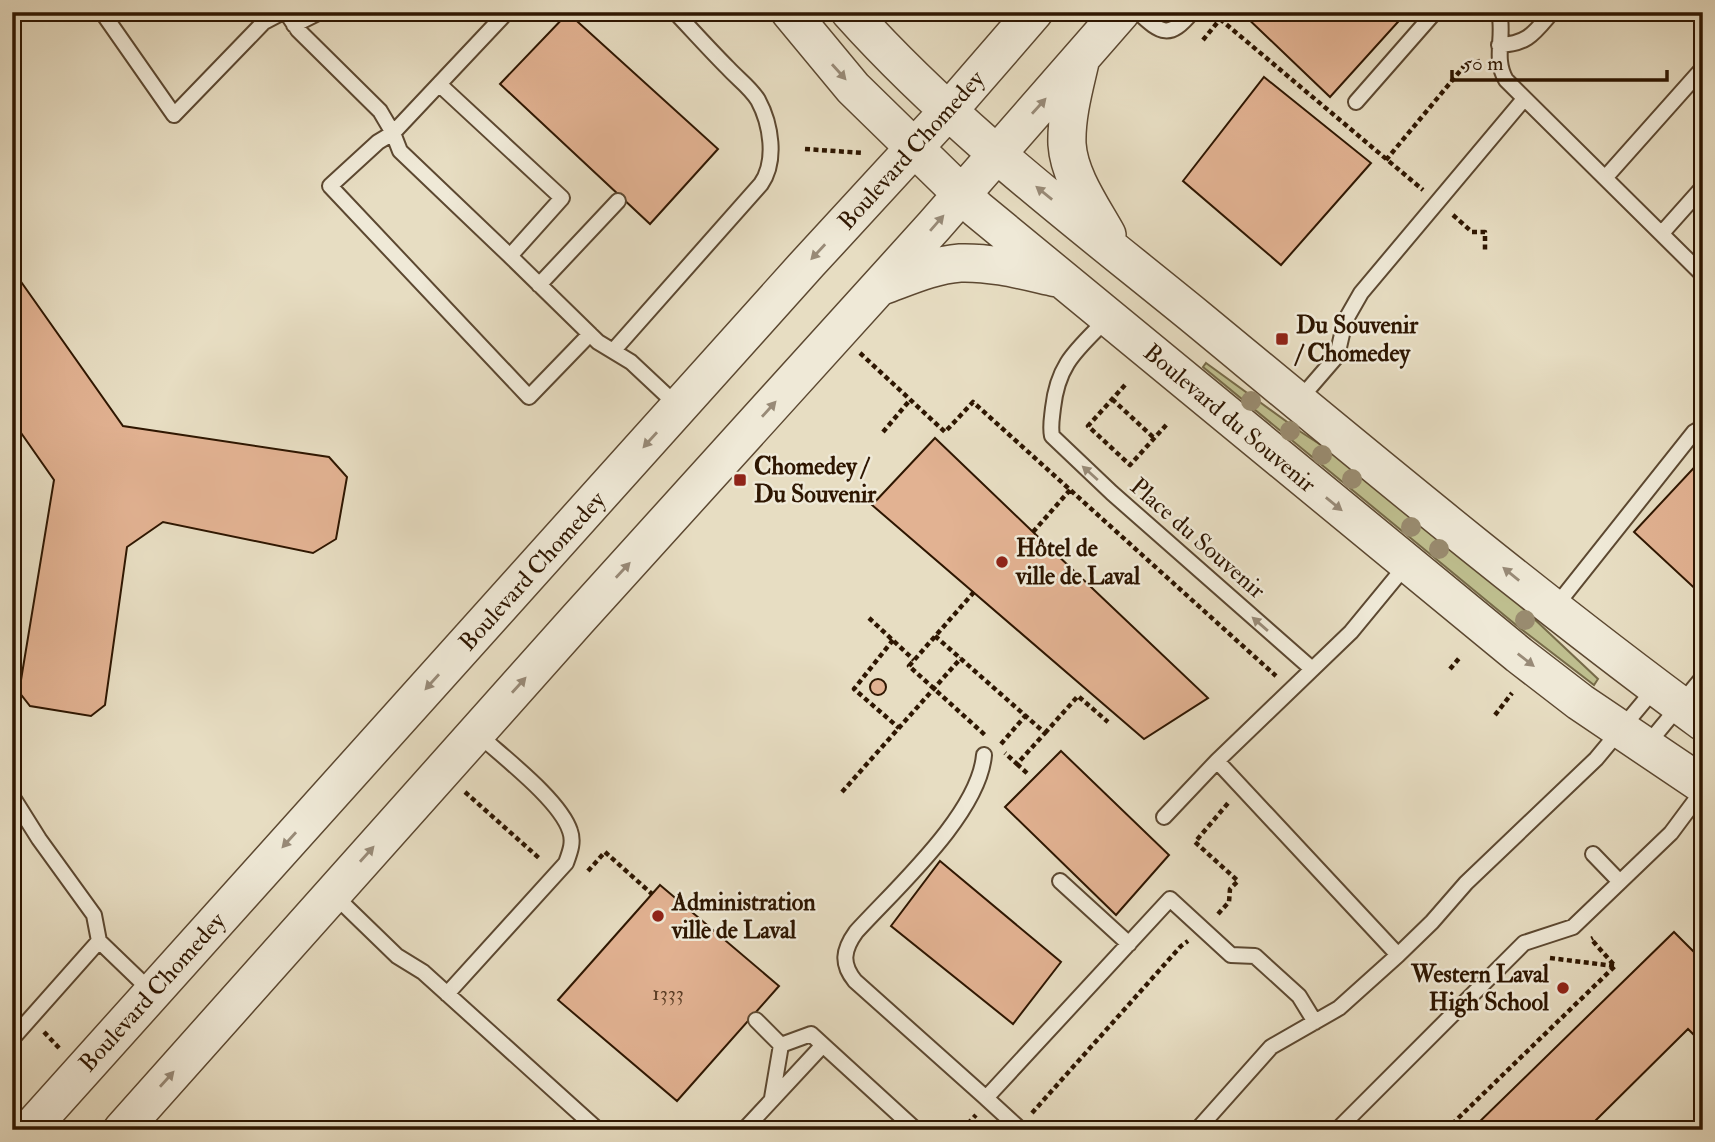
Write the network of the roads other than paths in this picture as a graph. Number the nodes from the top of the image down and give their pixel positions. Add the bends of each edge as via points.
1 (102, 12) edge
2 (320, 12) edge
3 (507, 12) edge
4 (675, 12) edge
5 (790, 12) edge
6 (850, 12) edge
7 (1034, 12) edge
8 (1121, 12) edge
9 (1138, 12) edge
10 (1192, 12) edge
11 (1435, 12) edge
12 (1499, 12) edge
13 (1552, 12) edge
14 (288, 16) edge
15 (1499, 45) junction
16 (1080, 60) junction
17 (1703, 68) edge
18 (440, 85) junction
19 (1524, 99) junction
20 (1356, 102) dead end
21 (949, 110) junction
22 (393, 133) junction
23 (914, 148) junction
24 (997, 153) junction
25 (1605, 178) junction
26 (1703, 187) edge
27 (962, 194) junction
28 (618, 201) dead end
29 (1662, 233) junction
30 (1116, 251) junction
31 (510, 256) junction
32 (1703, 275) edge
33 (1062, 279) junction
34 (539, 285) junction
35 (878, 287) junction
36 (1108, 317) junction
37 (590, 334) junction
38 (613, 351) junction
39 (1298, 401) junction
40 (679, 407) junction
41 (1703, 427) edge
42 (1407, 564) junction
43 (1554, 608) junction
44 (1311, 669) junction
45 (1703, 677) edge
46 (1679, 704) edge
47 (476, 733) junction
48 (1634, 738) junction
49 (984, 755) dead end
50 (1217, 761) junction
51 (1703, 787) edge
52 (12, 796) edge
53 (1164, 817) dead end
54 (1592, 854) dead end
55 (1060, 881) dead end
56 (1619, 882) junction
57 (332, 894) junction
58 (99, 941) junction
59 (1129, 944) junction
60 (1398, 955) junction
61 (152, 992) junction
62 (447, 994) junction
63 (756, 1020) dead end
64 (1315, 1022) junction
65 (12, 1039) edge
66 (781, 1045) junction
67 (823, 1045) junction
68 (986, 1098) junction
69 (772, 1100) junction
70 (1025, 1123) edge
71 (29, 1130) edge
72 (122, 1130) edge
73 (598, 1130) edge
74 (744, 1130) edge
75 (916, 1130) edge
76 (1197, 1130) edge
77 (1337, 1130) edge

1 - 14 lane via 174,114 264,22
2 - 14 lane
3 - 18 lane
4 - 38 lane via 758,101 768,133 770,164 761,184
5 -> 23 street, Boulevard du Souvenir via 853,88
6 - 21 street
7 - 21 street, Boulevard Chomedey
8 - 16 street
9 - 10 lane via 1167,32 1178,28
11 - 20 lane
12 - 15 lane
13 - 15 lane via 1527,39
14 - 22 lane via 380,111
15 - 19 lane via 1501,71
24 -> 16 street
16 - 30 street via 1068,147 1074,171
17 - 25 lane
18 - 22 lane
18 - 31 lane via 562,198
19 - 25 lane
19 - 39 lane via 1361,293 1345,321 1337,356
21 - 23 street, Boulevard Chomedey
21 - 24 street
22 - 31 lane via 400,151
22 - 37 lane via 330,186 529,397
23 - 27 street, Boulevard du Souvenir
23 -> 40 street, Boulevard Chomedey
24 - 27 street
30 -> 24 street
25 - 29 lane
26 - 29 lane
27 - 33 street, Boulevard du Souvenir
35 -> 27 street
28 - 34 lane
29 - 32 lane
30 - 39 street
31 - 34 lane
33 - 35 street via 960,263
33 - 36 street, Boulevard du Souvenir
34 - 37 lane
47 -> 35 street
36 -> 42 street, Boulevard du Souvenir
44 -> 36 lane, Place du Souvenir via 1052,436 1060,373
37 - 38 lane
38 - 40 lane
43 -> 39 street
40 -> 61 street, Boulevard Chomedey
41 - 43 lane
42 - 44 lane via 1351,632
42 -> 48 street, Boulevard du Souvenir
43 - 46 street
44 - 50 lane
45 - 46 lane
46 - 48 lane
46 - 48 lane
57 -> 47 street
47 - 62 lane via 553,803 572,840 566,863
48 - 51 street, Boulevard du Souvenir
48 - 60 lane via 1596,758
49 - 68 lane via 978,783 946,834 856,932 844,954 855,981
50 - 53 lane
50 - 60 lane
51 - 56 lane via 1671,833
52 - 58 lane via 94,915
54 - 56 lane
55 - 59 lane
56 - 77 lane via 1573,927 1524,943
57 - 62 lane via 397,956
72 -> 57 street
58 - 61 lane
58 - 65 lane
59 - 64 lane via 1170,899 1231,955 1255,956 1299,996
59 - 68 lane
60 - 64 lane via 1339,1008
61 - 71 street, Boulevard Chomedey
62 - 73 lane
63 - 66 lane
64 - 76 lane via 1271,1046
66 - 67 lane via 811,1034
66 - 69 lane
67 - 69 lane
67 - 75 lane
68 - 70 lane
69 - 74 lane

